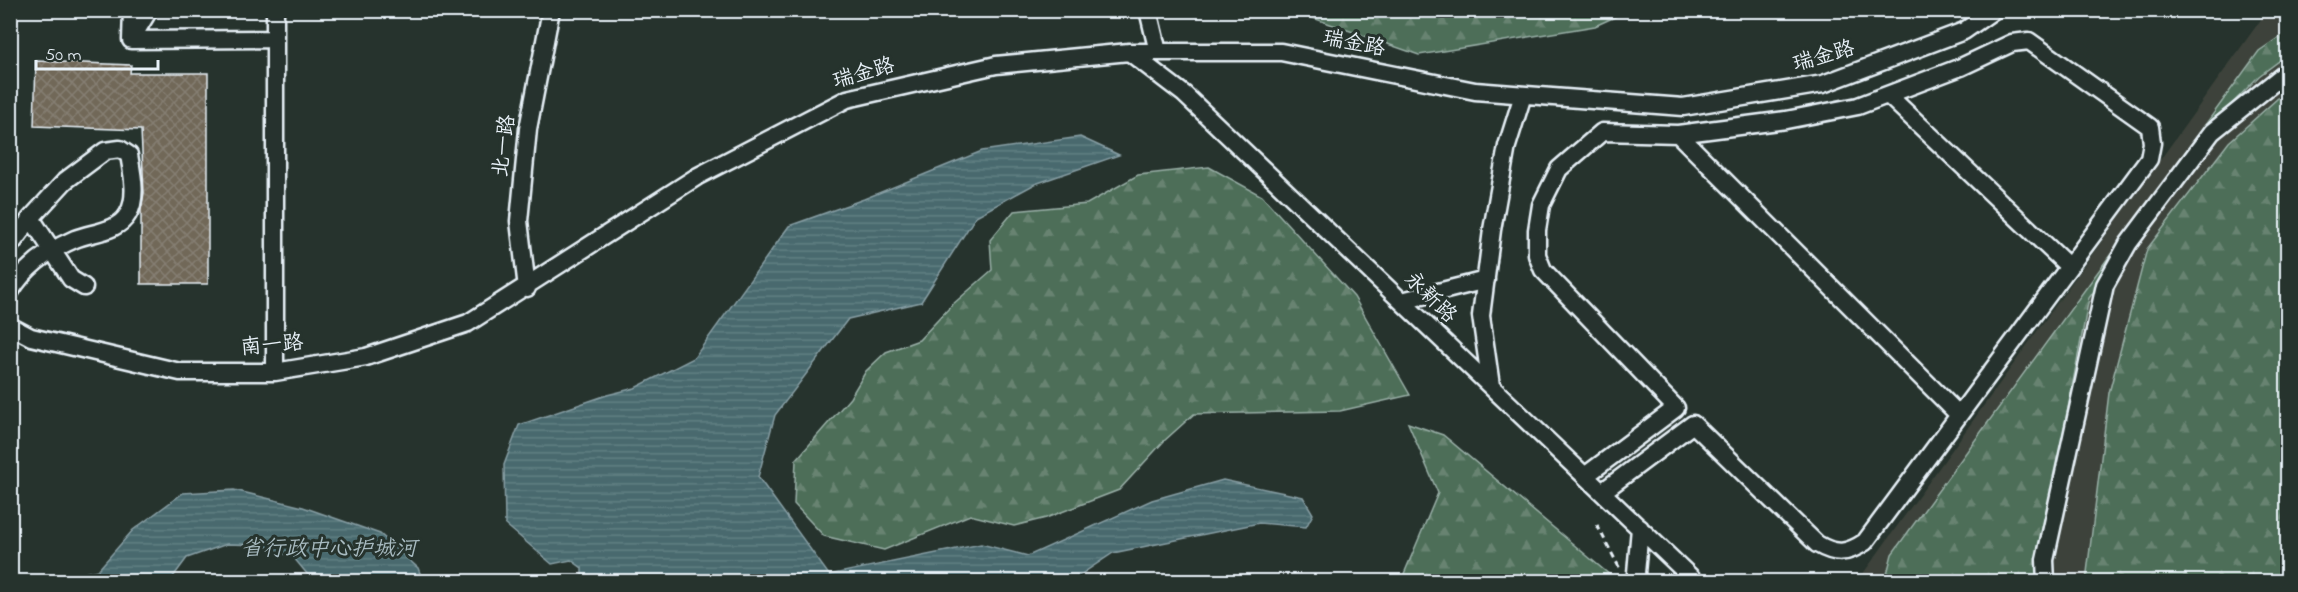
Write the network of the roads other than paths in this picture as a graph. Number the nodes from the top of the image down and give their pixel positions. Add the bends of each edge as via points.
1 (132, 10) edge
2 (149, 10) edge
3 (275, 10) edge
4 (552, 10) edge
5 (1148, 10) edge
6 (1994, 10) edge
7 (275, 39) junction
8 (131, 40) junction
9 (1129, 52) junction
10 (1158, 52) junction
11 (2288, 71) edge
12 (1523, 94) junction
13 (1888, 95) junction
14 (1678, 134) junction
15 (31, 218) junction
16 (10, 246) edge
17 (52, 251) junction
18 (2069, 267) junction
19 (1486, 280) junction
20 (84, 286) dead end
21 (527, 288) junction
22 (10, 292) edge
23 (1402, 302) junction
24 (10, 326) edge
25 (275, 372) junction
26 (1491, 386) junction
27 (1676, 408) junction
28 (1959, 415) junction
29 (1693, 424) junction
30 (1585, 476) junction
31 (1602, 492) junction
32 (1640, 528) junction
33 (1638, 582) edge
34 (1696, 582) edge
35 (2046, 582) edge

1 - 8 street
2 - 8 street
3 - 7 street
4 - 21 street, 北一路 via 528,129 519,221
5 - 10 street
6 - 12 street, 瑞金路 via 1965,31 1823,84 1683,107
7 - 8 street
7 - 25 street
9 - 10 street, 瑞金路
9 - 21 street, 瑞金路 via 996,65 847,99 698,176
9 - 23 street, 永新路 via 1184,94
10 - 12 street, 瑞金路 via 1281,52 1475,91
11 - 35 street via 2212,132 2128,244 2105,285 2045,560
12 - 19 street via 1507,146
13 - 14 street via 1858,106 1786,120
13 - 18 street
13 - 18 street via 2012,43 2029,41 2150,127 2149,159
14 - 27 street via 1602,132 1559,169 1541,205 1537,239 1537,255 1543,270
14 - 28 street
15 - 16 street
15 - 17 street
15 - 17 street via 66,181 105,151 120,149 129,155 133,200 128,215 113,228
17 - 20 street via 71,279
17 - 22 street via 34,263
18 - 28 street
19 - 23 street
19 - 26 street via 1481,316
21 - 25 street, 南一路 via 468,323 366,357
23 - 26 street, 永新路
24 - 25 street, 南一路 via 31,337 180,372
26 - 30 street, 永新路
27 - 29 street
27 - 30 street
28 - 29 street via 1866,542 1851,551 1830,552 1817,544
29 - 31 street
30 - 31 street, 永新路
31 - 32 street, 永新路
32 - 33 street
32 - 34 street, 永新路

